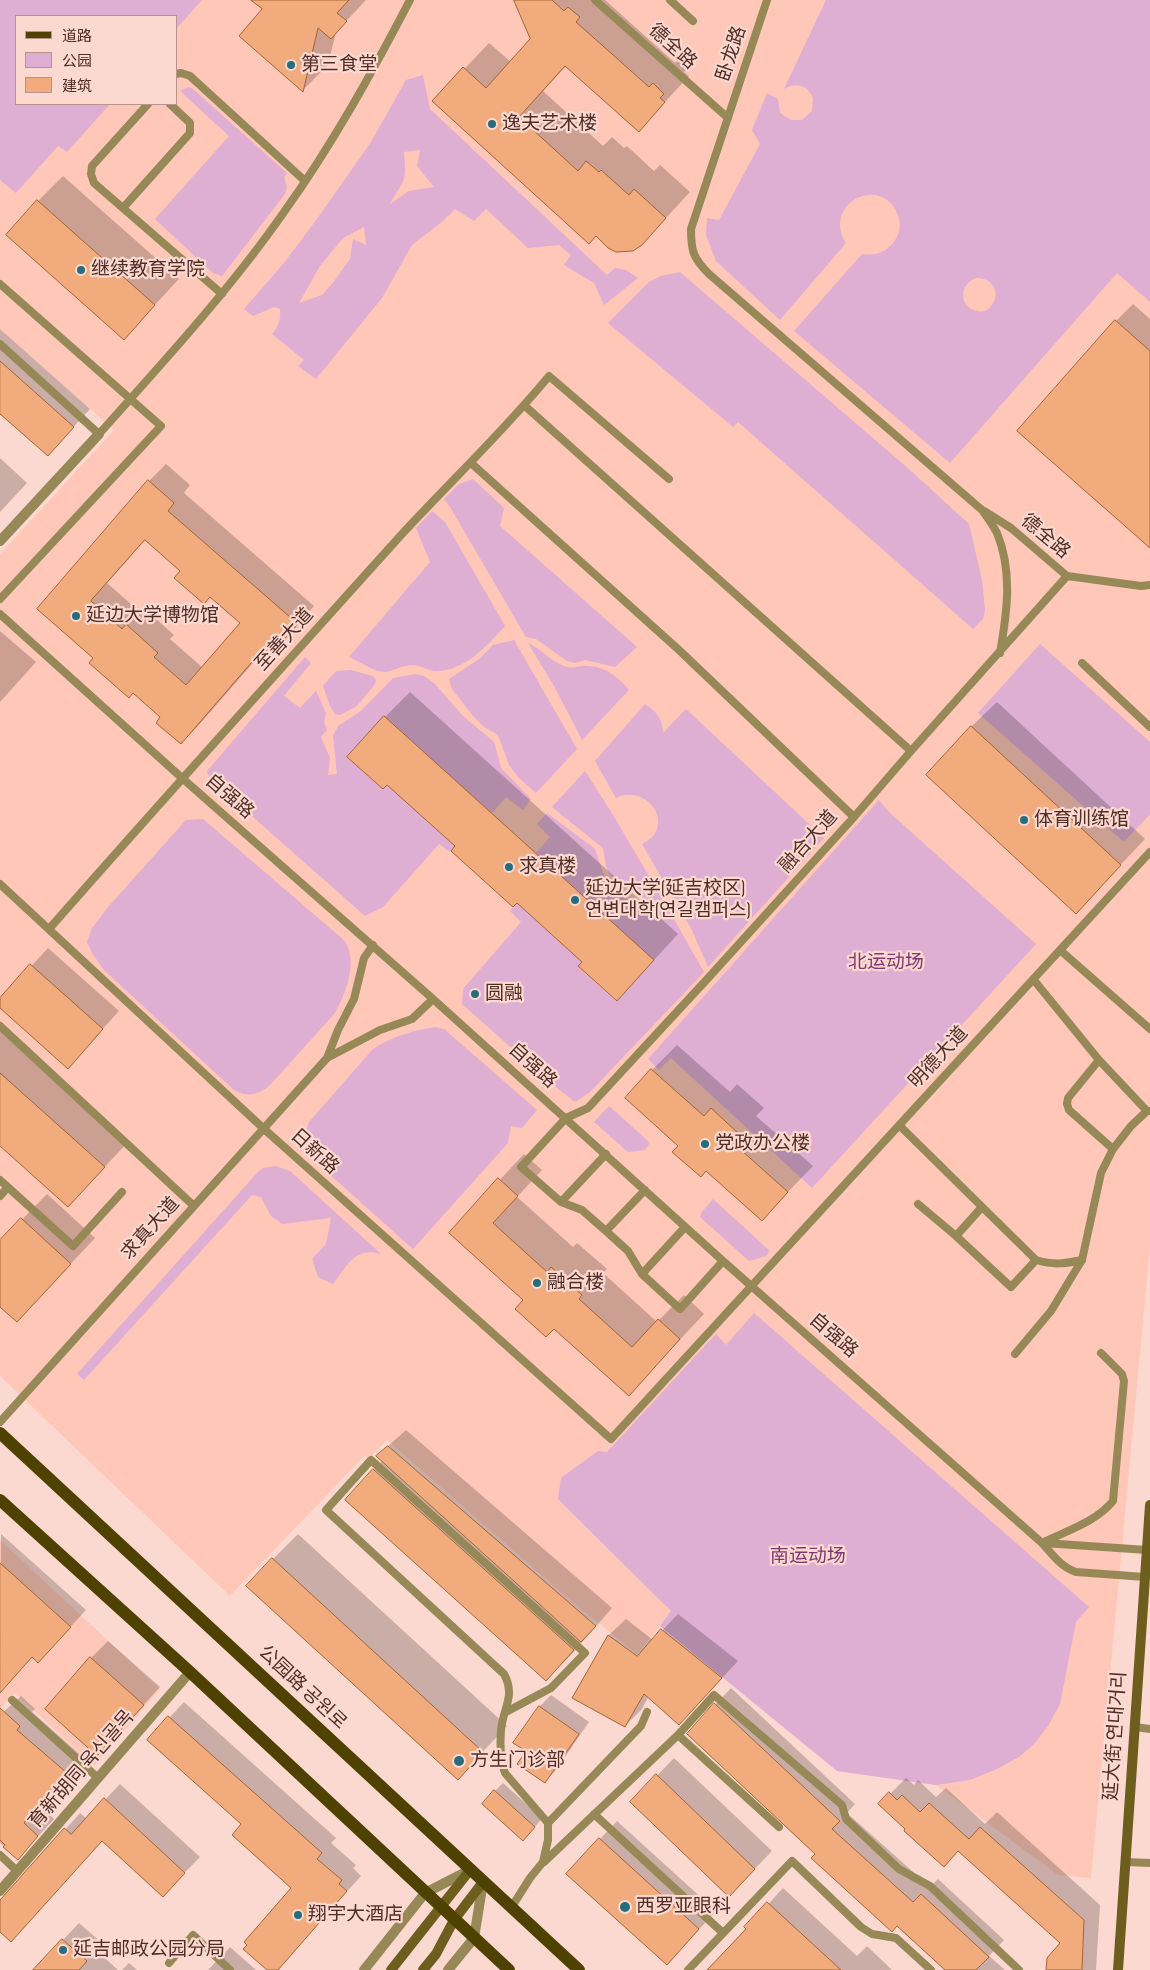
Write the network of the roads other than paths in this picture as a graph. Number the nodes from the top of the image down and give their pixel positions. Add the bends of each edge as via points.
1 (410, 0) edge
2 (595, 0) edge
3 (670, 0) edge
4 (767, 0) edge
5 (693, 21) dead end
6 (178, 73) edge
7 (147, 105) edge
8 (171, 105) edge
9 (728, 118) junction
10 (305, 181) junction
11 (123, 208) junction
12 (0, 284) edge
13 (222, 294) junction
14 (0, 344) edge
15 (130, 399) junction
16 (524, 406) junction
17 (99, 434) junction
18 (471, 463) junction
19 (668, 479) dead end
20 (982, 510) junction
21 (0, 541) edge
22 (1067, 576) junction
23 (1150, 584) edge
24 (1141, 586) junction
25 (1150, 591) edge
26 (0, 599) edge
27 (0, 614) edge
28 (1000, 653) junction
29 (1082, 663) dead end
30 (1150, 727) edge
31 (910, 751) junction
32 (182, 778) junction
33 (854, 817) junction
34 (1150, 852) edge
35 (0, 884) edge
36 (49, 929) junction
37 (373, 945) junction
38 (1060, 950) junction
39 (1033, 979) junction
40 (433, 999) junction
41 (0, 1026) edge
42 (1150, 1029) edge
43 (327, 1058) junction
44 (1099, 1060) junction
45 (1148, 1111) edge
46 (566, 1118) junction
47 (899, 1125) junction
48 (263, 1128) junction
49 (1113, 1149) junction
50 (606, 1154) junction
51 (0, 1180) edge
52 (8, 1187) junction
53 (645, 1190) junction
54 (122, 1192) dead end
55 (0, 1196) edge
56 (561, 1202) junction
57 (918, 1204) dead end
58 (194, 1206) junction
59 (982, 1207) junction
60 (685, 1226) junction
61 (606, 1231) junction
62 (956, 1236) junction
63 (723, 1260) junction
64 (1036, 1260) junction
65 (1082, 1260) junction
66 (642, 1274) junction
67 (751, 1286) junction
68 (1102, 1353) dead end
69 (1015, 1354) dead end
70 (0, 1422) edge
71 (0, 1433) edge
72 (611, 1439) joint
73 (0, 1500) edge
74 (1150, 1512) edge
75 (1042, 1543) junction
76 (1147, 1550) junction
77 (1145, 1577) junction
78 (190, 1672) junction
79 (12, 1700) dead end
80 (506, 1712) junction
81 (648, 1712) dead end
82 (1135, 1727) junction
83 (1150, 1729) edge
84 (678, 1735) junction
85 (98, 1778) junction
86 (594, 1814) junction
87 (548, 1823) junction
88 (778, 1827) dead end
89 (0, 1855) edge
90 (543, 1862) junction
91 (1126, 1862) junction
92 (1150, 1863) edge
93 (470, 1870) junction
94 (17, 1871) junction
95 (483, 1882) junction
96 (0, 1890) edge
97 (425, 1893) junction
98 (440, 1907) junction
99 (511, 1908) junction
100 (454, 1920) junction
101 (723, 1933) junction
102 (474, 1938) junction
103 (170, 1963) dead end
104 (230, 1970) edge
105 (364, 1970) edge
106 (391, 1970) edge
107 (423, 1970) edge
108 (448, 1970) edge
109 (509, 1970) edge
110 (579, 1970) edge
111 (688, 1970) edge
112 (931, 1970) edge
113 (1019, 1970) edge
114 (1118, 1970) edge

1 - 10 lane via 338,130
2 - 9 lane, 德全路
3 - 5 lane
4 - 9 lane, 卧龙路
6 - 10 lane via 190,76
7 - 11 lane via 92,166 94,183
8 - 11 lane via 190,124 190,133
9 - 20 lane, 卧龙路 via 691,229 692,253 709,274
10 - 13 lane
11 - 13 lane
12 - 15 lane
13 - 15 lane
14 - 17 lane
15 - 17 lane
15 - 26 lane via 161,426
16 - 18 lane, 至善大道
16 - 19 lane, 至善大道 via 549,376
16 - 31 lane
17 - 21 street
18 - 32 lane, 至善大道
18 - 33 lane via 679,650
20 - 22 lane, 德全路 via 1011,528
20 - 28 lane via 996,532 1005,559 1007,614
22 - 24 lane, 德全路
22 - 28 lane, 融合大道
23 - 24 lane, 德全路
24 - 25 lane
27 - 32 lane, 自强路
28 - 31 lane, 融合大道
29 - 30 lane
31 - 33 lane, 融合大道
32 - 36 lane, 至善大道
32 - 37 lane, 自强路
33 - 46 lane, 融合大道 via 588,1108
34 - 38 lane, 明德大道
35 - 36 lane, 日新路
36 - 48 lane, 日新路
37 - 40 lane, 自强路
37 - 43 lane via 364,958 354,999
38 - 39 lane, 明德大道
38 - 42 lane
39 - 44 lane
39 - 47 lane, 明德大道
40 - 43 lane via 412,1019 380,1030
40 - 46 lane, 自强路
41 - 58 lane
43 - 48 lane, 求真大道
44 - 45 lane
44 - 49 lane via 1068,1098 1067,1104 1069,1110
45 - 49 lane
46 - 50 lane, 自强路
46 - 56 lane via 521,1167
47 - 59 lane
47 - 67 lane, 明德大道
48 - 58 lane, 求真大道
48 - 72 lane, 日新路
49 - 65 lane via 1100,1173
50 - 53 lane, 自强路
50 - 56 lane
51 - 52 lane
52 - 54 lane via 73,1246
52 - 55 lane
53 - 60 lane, 自强路
53 - 61 lane
56 - 61 lane via 582,1210
57 - 62 lane
58 - 70 lane, 求真大道
59 - 62 lane
59 - 64 lane
60 - 63 lane, 自强路
60 - 66 lane
61 - 66 lane via 628,1251
62 - 64 lane via 1012,1287
63 - 66 lane via 680,1309
63 - 67 lane, 自强路
64 - 65 lane via 1064,1264
65 - 69 lane via 1051,1311
67 - 72 lane, 明德大道
67 - 75 lane, 自强路
68 - 75 lane via 1122,1374 1124,1381 1112,1501 1093,1518
71 - 93 main road, 公园路 공원로
73 - 78 main road
74 - 76 main road, 延大街 연대거리
75 - 76 lane
75 - 77 lane, 自强路 via 1055,1558 1076,1572
76 - 77 main road, 延大街 연대거리
77 - 82 main road, 延大街 연대거리
78 - 85 street, 育新胡同 육신골목
78 - 97 main road
79 - 85 lane
80 - 80 lane via 510,1692 504,1674 326,1510 371,1460 585,1654 551,1688
80 - 87 lane via 501,1730 501,1763 505,1773
81 - 87 lane via 641,1726
82 - 83 lane
82 - 91 main road, 延大街 연대거리
84 - 86 lane
84 - 88 lane
84 - 113 lane via 714,1695 842,1804 846,1819 900,1870 930,1886
85 - 94 street, 育新胡同 육신골목
86 - 90 lane
86 - 101 lane
87 - 90 lane
89 - 94 lane
90 - 99 lane
91 - 92 lane
91 - 114 main road, 延大街 연대거리
93 - 95 main road, 公园路 공원로
93 - 97 street
93 - 98 main road
94 - 96 street, 育新胡同 육신골목
95 - 99 main road, 公园路 공원로
95 - 100 main road
95 - 102 street
97 - 98 main road
97 - 105 street
98 - 100 main road
98 - 106 main road
99 - 110 main road, 公园路 공원로
100 - 102 main road
100 - 107 main road via 436,1954
101 - 111 lane
101 - 112 lane via 792,1861 861,1927 872,1934 896,1938
102 - 108 street
102 - 109 main road
103 - 104 lane via 193,1935

